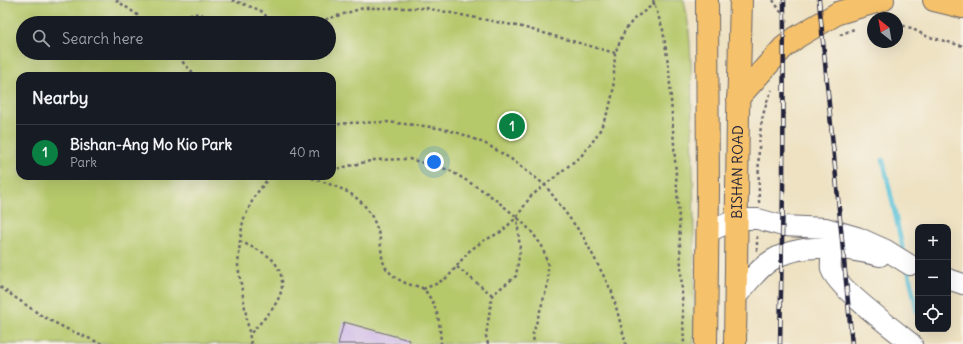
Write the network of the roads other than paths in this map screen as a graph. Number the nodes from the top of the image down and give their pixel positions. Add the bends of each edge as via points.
1 (693, 0) edge
2 (707, 0) edge
3 (741, 0) edge
4 (883, 0) edge
5 (934, 0) edge
6 (963, 7) edge
7 (706, 26) junction
8 (738, 98) junction
9 (748, 219) junction
10 (708, 232) junction
11 (832, 248) junction
12 (885, 253) junction
13 (914, 266) edge
14 (951, 280) edge
15 (963, 284) edge
16 (735, 298) junction
17 (706, 344) edge
18 (735, 344) edge
19 (912, 344) edge

1 - 7 main road
2 - 7 main road, BISHAN ROAD
3 - 8 main road, BISHAN ROAD
4 - 8 main road via 838,13 797,37 783,48
5 - 6 main road
7 - 10 main road, BISHAN ROAD
8 - 9 main road, BISHAN ROAD
9 - 10 lane
9 - 12 lane via 783,226 826,228 857,237
9 - 16 main road, BISHAN ROAD
10 - 17 main road, BISHAN ROAD
11 - 12 lane
11 - 16 lane via 790,252 770,261
11 - 19 lane via 831,269 834,277
12 - 13 lane
14 - 15 lane
16 - 18 main road, BISHAN ROAD

